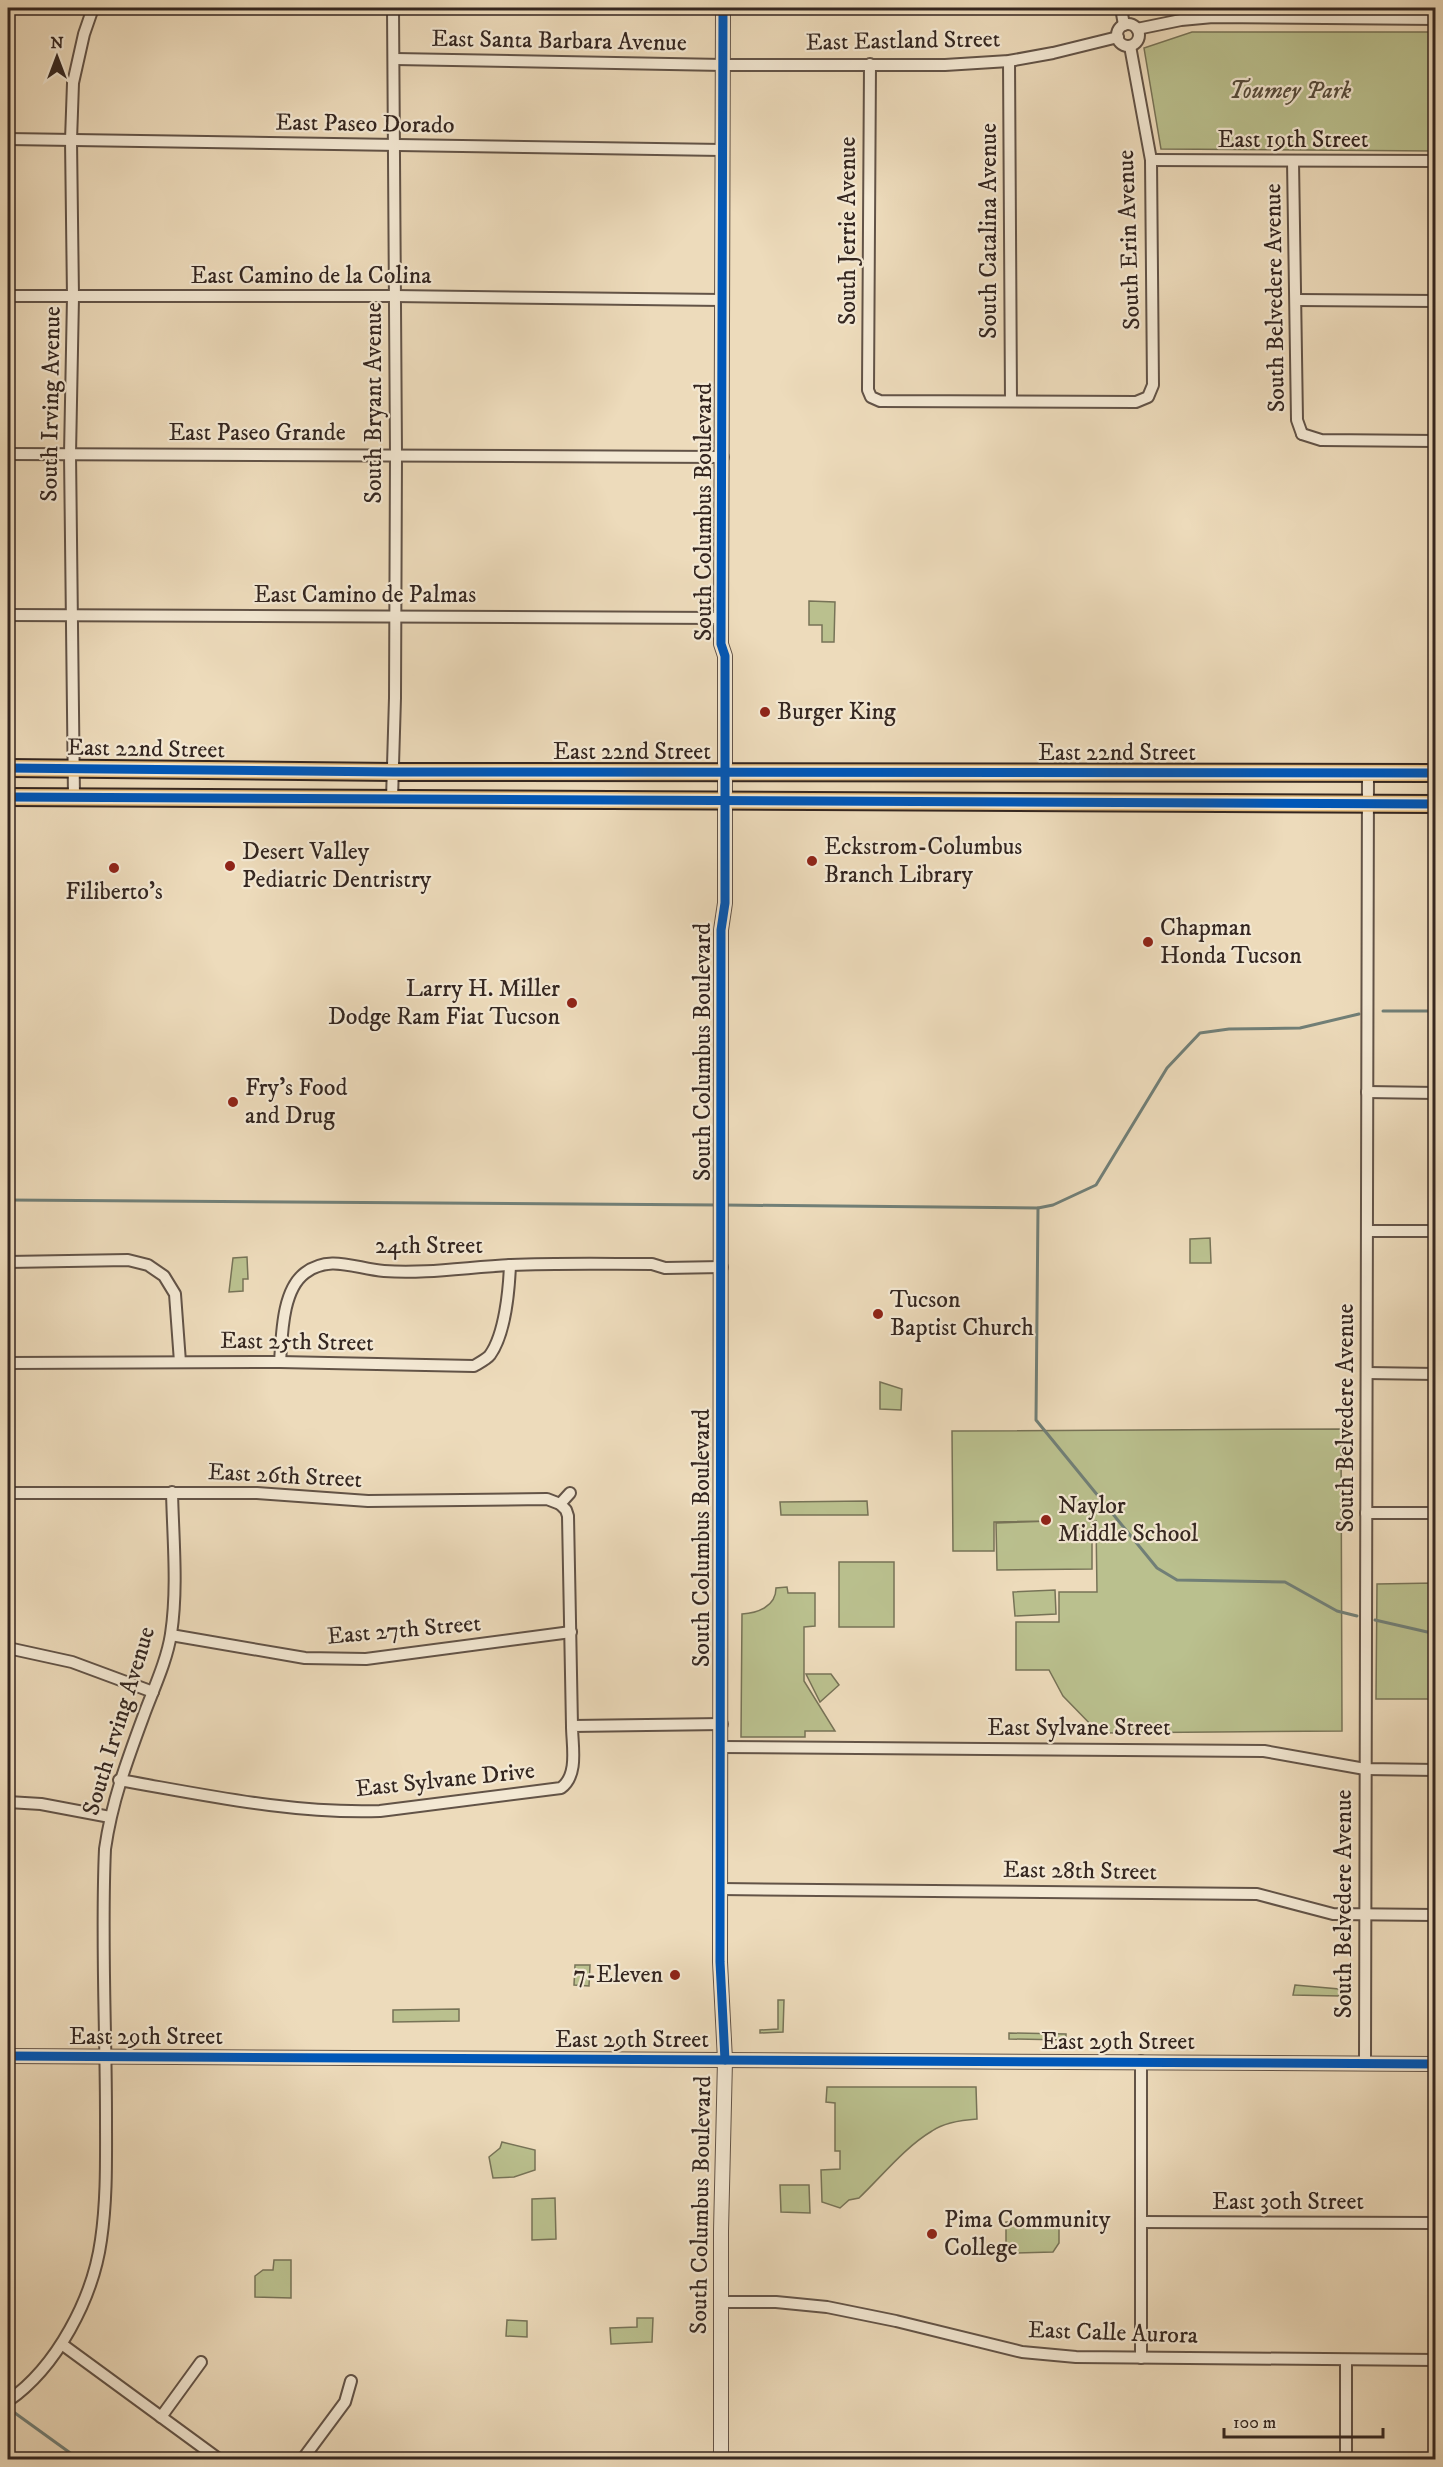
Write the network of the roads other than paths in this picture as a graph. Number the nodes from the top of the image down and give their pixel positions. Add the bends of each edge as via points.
1 (393, 8) edge
2 (723, 8) edge
3 (1121, 8) edge
4 (91, 10) edge
5 (1436, 19) edge
6 (1124, 25) junction
7 (1137, 30) junction
8 (1118, 38) junction
9 (1130, 46) junction
10 (395, 59) junction
11 (1009, 61) junction
12 (870, 64) junction
13 (723, 65) junction
14 (8, 139) edge
15 (71, 140) junction
16 (394, 146) junction
17 (722, 150) junction
18 (1151, 160) junction
19 (1293, 161) junction
20 (1436, 161) edge
21 (8, 296) edge
22 (394, 296) junction
23 (73, 297) junction
24 (722, 300) junction
25 (1297, 300) junction
26 (1436, 301) edge
27 (1011, 401) junction
28 (1436, 441) edge
29 (8, 454) edge
30 (70, 454) junction
31 (396, 455) junction
32 (723, 458) junction
33 (8, 615) edge
34 (73, 615) junction
35 (395, 617) junction
36 (722, 618) junction
37 (8, 768) edge
38 (74, 768) junction
39 (393, 772) junction
40 (725, 772) junction
41 (1368, 772) junction
42 (1436, 773) edge
43 (8, 797) edge
44 (74, 797) junction
45 (392, 799) junction
46 (725, 799) junction
47 (1368, 803) junction
48 (1436, 804) edge
49 (1367, 1092) junction
50 (1436, 1093) edge
51 (1367, 1231) junction
52 (1436, 1232) edge
53 (8, 1262) edge
54 (722, 1263) junction
55 (510, 1265) junction
56 (180, 1362) junction
57 (280, 1362) junction
58 (8, 1363) edge
59 (1367, 1373) junction
60 (1436, 1374) edge
61 (172, 1492) junction
62 (570, 1493) dead end
63 (8, 1494) edge
64 (560, 1504) junction
65 (1366, 1513) junction
66 (1436, 1514) edge
67 (571, 1632) junction
68 (171, 1635) junction
69 (8, 1647) edge
70 (153, 1692) junction
71 (722, 1724) junction
72 (572, 1726) junction
73 (721, 1747) junction
74 (1365, 1769) junction
75 (1436, 1770) edge
76 (119, 1780) junction
77 (8, 1802) edge
78 (110, 1818) junction
79 (721, 1888) junction
80 (1365, 1915) junction
81 (1436, 1915) edge
82 (8, 2056) edge
83 (106, 2056) junction
84 (725, 2060) junction
85 (1141, 2061) junction
86 (1365, 2063) junction
87 (1436, 2064) edge
88 (1141, 2222) junction
89 (1436, 2223) edge
90 (722, 2302) junction
91 (63, 2345) junction
92 (1141, 2358) junction
93 (1346, 2360) junction
94 (1436, 2360) edge
95 (201, 2362) dead end
96 (351, 2381) dead end
97 (8, 2401) edge
98 (161, 2416) junction
99 (220, 2460) edge
100 (302, 2460) edge
101 (721, 2460) edge
102 (1346, 2460) edge

1 - 10 street, South Bryant Avenue
2 - 13 street, South Columbus Boulevard
3 - 6 street
4 - 15 street, South Irving Avenue via 74,83
5 - 7 street via 1213,17
6 - 7 street
6 - 8 street
7 - 9 street via 1139,39
8 - 9 street
8 - 11 street, East Eastland Street
9 - 18 street, South Erin Avenue
10 - 13 street, East Santa Barbara Avenue
10 - 16 street, South Bryant Avenue
11 - 12 street, East Eastland Street
11 - 27 street, South Catalina Avenue
12 - 13 street, East Eastland Street
12 - 27 street, South Jerrie Avenue via 868,390 871,397 880,401
13 - 17 street, South Columbus Boulevard
14 - 15 street, East Paseo Dorado
15 - 16 street, East Paseo Dorado
15 - 23 street, South Irving Avenue
16 - 17 street, East Paseo Dorado
16 - 22 street, South Bryant Avenue
17 - 24 street, South Columbus Boulevard
18 - 19 street, East 19th Street
18 - 27 street, South Erin Avenue via 1153,385 1146,401
19 - 20 street, East 19th Street
19 - 25 street, South Belvedere Avenue
21 - 23 street, East Camino de la Colina
22 - 23 street, East Camino de la Colina
22 - 24 street, East Camino de la Colina
22 - 31 street, South Bryant Avenue
23 - 30 street, South Irving Avenue
24 - 32 street, South Columbus Boulevard
25 - 26 street
25 - 28 street, South Belvedere Avenue via 1300,436 1321,440
29 - 30 street, East Paseo Grande
30 - 31 street, East Paseo Grande
30 - 34 street, South Irving Avenue
31 - 32 street, East Paseo Grande
31 - 35 street, South Bryant Avenue
32 - 36 street, South Columbus Boulevard
33 - 34 street, East Camino de Palmas
34 - 35 street, East Camino de Palmas
34 - 38 street, South Irving Avenue
35 - 36 street, East Camino de Palmas
35 - 39 street, South Bryant Avenue
36 - 40 street, South Columbus Boulevard
37 - 38 main road, East 22nd Street
38 - 39 main road, East 22nd Street
38 - 44 street, South Irving Avenue
39 - 40 main road, East 22nd Street
39 - 45 street, South Bryant Avenue
40 - 41 main road, East 22nd Street
40 - 46 street, South Columbus Boulevard
41 - 42 main road, East 22nd Street
41 - 47 street, South Belvedere Avenue
43 - 44 main road, East 22nd Street
44 - 45 main road, East 22nd Street
45 - 46 main road, East 22nd Street
46 - 47 main road, East 22nd Street
46 - 54 street, South Columbus Boulevard via 725,903 721,930
47 - 48 main road, East 22nd Street
47 - 49 street, South Belvedere Avenue
49 - 50 street
49 - 51 street, South Belvedere Avenue
51 - 52 street
51 - 59 street, South Belvedere Avenue
53 - 56 street via 128,1260 148,1264 164,1276 175,1294
54 - 55 street, 24th Street via 661,1260 652,1264
54 - 71 street, South Columbus Boulevard
55 - 57 street, 24th Street via 444,1271 382,1271 336,1263 316,1266 294,1285 283,1318
55 - 57 street, East 25th Street via 498,1336 489,1356 474,1366
56 - 57 street, East 25th Street
56 - 58 street, East 25th Street
59 - 60 street
59 - 65 street, South Belvedere Avenue
61 - 63 street, East 26th Street
61 - 64 street, East 26th Street via 368,1501 547,1499
61 - 68 street, South Irving Avenue
62 - 64 street
64 - 67 street, East Sylvane Drive via 568,1516
65 - 66 street
65 - 74 street, South Belvedere Avenue
67 - 68 street, East 27th Street via 366,1659 305,1658
67 - 72 street, East Sylvane Drive
68 - 70 street, South Irving Avenue
69 - 70 street via 72,1662
70 - 76 street, South Irving Avenue
71 - 72 street
71 - 73 street, South Columbus Boulevard
72 - 76 street, East Sylvane Drive via 571,1787 380,1811 286,1808
73 - 74 street, East Sylvane Street via 1264,1751
73 - 79 street, South Columbus Boulevard
74 - 75 street, East Sylvane Street
74 - 80 street, South Belvedere Avenue
76 - 78 street, South Irving Avenue
77 - 78 street via 41,1804
78 - 83 street, South Irving Avenue via 104,1871
79 - 80 street, East 28th Street via 1257,1894 1333,1914
79 - 84 street, South Columbus Boulevard
80 - 81 street, East 28th Street
80 - 86 street, South Belvedere Avenue
82 - 83 street, East 29th Street
83 - 84 street, East 29th Street
83 - 91 street, South Irving Avenue via 106,2181 101,2241 83,2302
84 - 85 street, East 29th Street
84 - 90 street, South Columbus Boulevard
85 - 86 street, East 29th Street
85 - 88 street
86 - 87 street, East 29th Street
88 - 89 street, East 30th Street
88 - 92 street
90 - 92 street, East Calle Aurora via 827,2307 1022,2352
90 - 101 street, South Columbus Boulevard
91 - 97 street, South Irving Avenue
91 - 98 street
92 - 93 street, East Calle Aurora
93 - 94 street, East Calle Aurora
93 - 102 street
95 - 98 street
96 - 100 street via 345,2402
98 - 99 street

